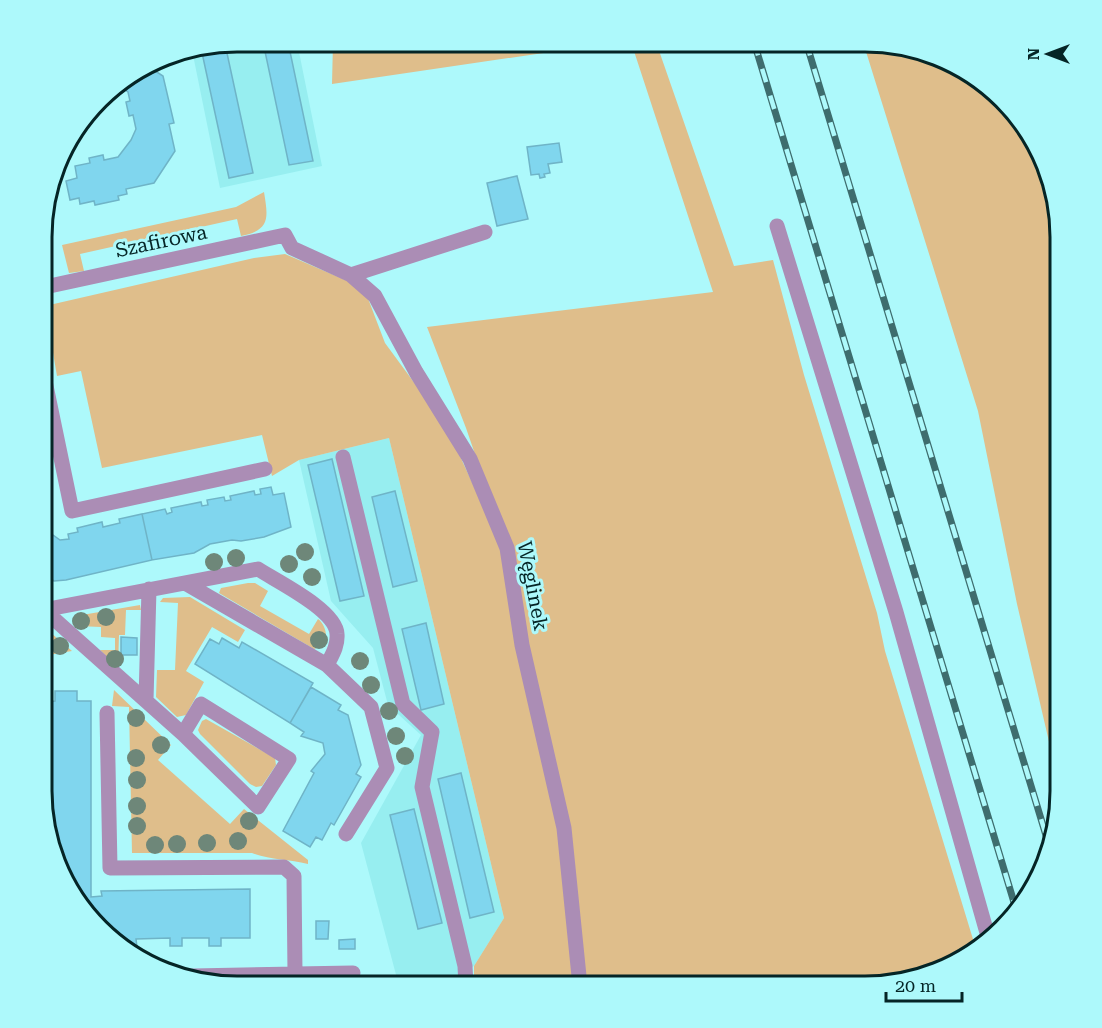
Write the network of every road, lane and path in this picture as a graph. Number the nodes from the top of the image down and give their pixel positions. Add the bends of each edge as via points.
1 (777, 226) dead end
2 (485, 232) dead end
3 (285, 235) joint
4 (351, 275) junction
5 (52, 281) edge
6 (52, 416) edge
7 (343, 457) dead end
8 (265, 469) dead end
9 (185, 583) junction
10 (149, 590) junction
11 (53, 608) edge
12 (53, 618) edge
13 (327, 665) junction
14 (146, 700) junction
15 (107, 713) dead end
16 (183, 734) junction
17 (346, 834) dead end
18 (986, 930) edge
19 (353, 973) dead end
20 (295, 974) junction
21 (229, 975) edge
22 (579, 975) edge
23 (465, 976) edge

1 - 18 street via 896,612
2 - 4 street
3 - 4 street, Węglinek via 292,248
3 - 5 street, Szafirowa
4 - 22 street, Węglinek via 375,296 416,372 465,449 507,548 522,645 564,828
6 - 8 street via 72,511
7 - 23 street via 403,704 432,732 422,787
9 - 10 street
9 - 13 street
9 - 13 street via 258,570 330,615 337,632 336,648
10 - 11 street
10 - 14 street
12 - 14 street
13 - 17 street via 371,706 387,768
14 - 16 street
15 - 20 street via 110,868 284,867 294,876
16 - 16 street via 258,807 289,759 201,704
19 - 20 street
20 - 21 street

